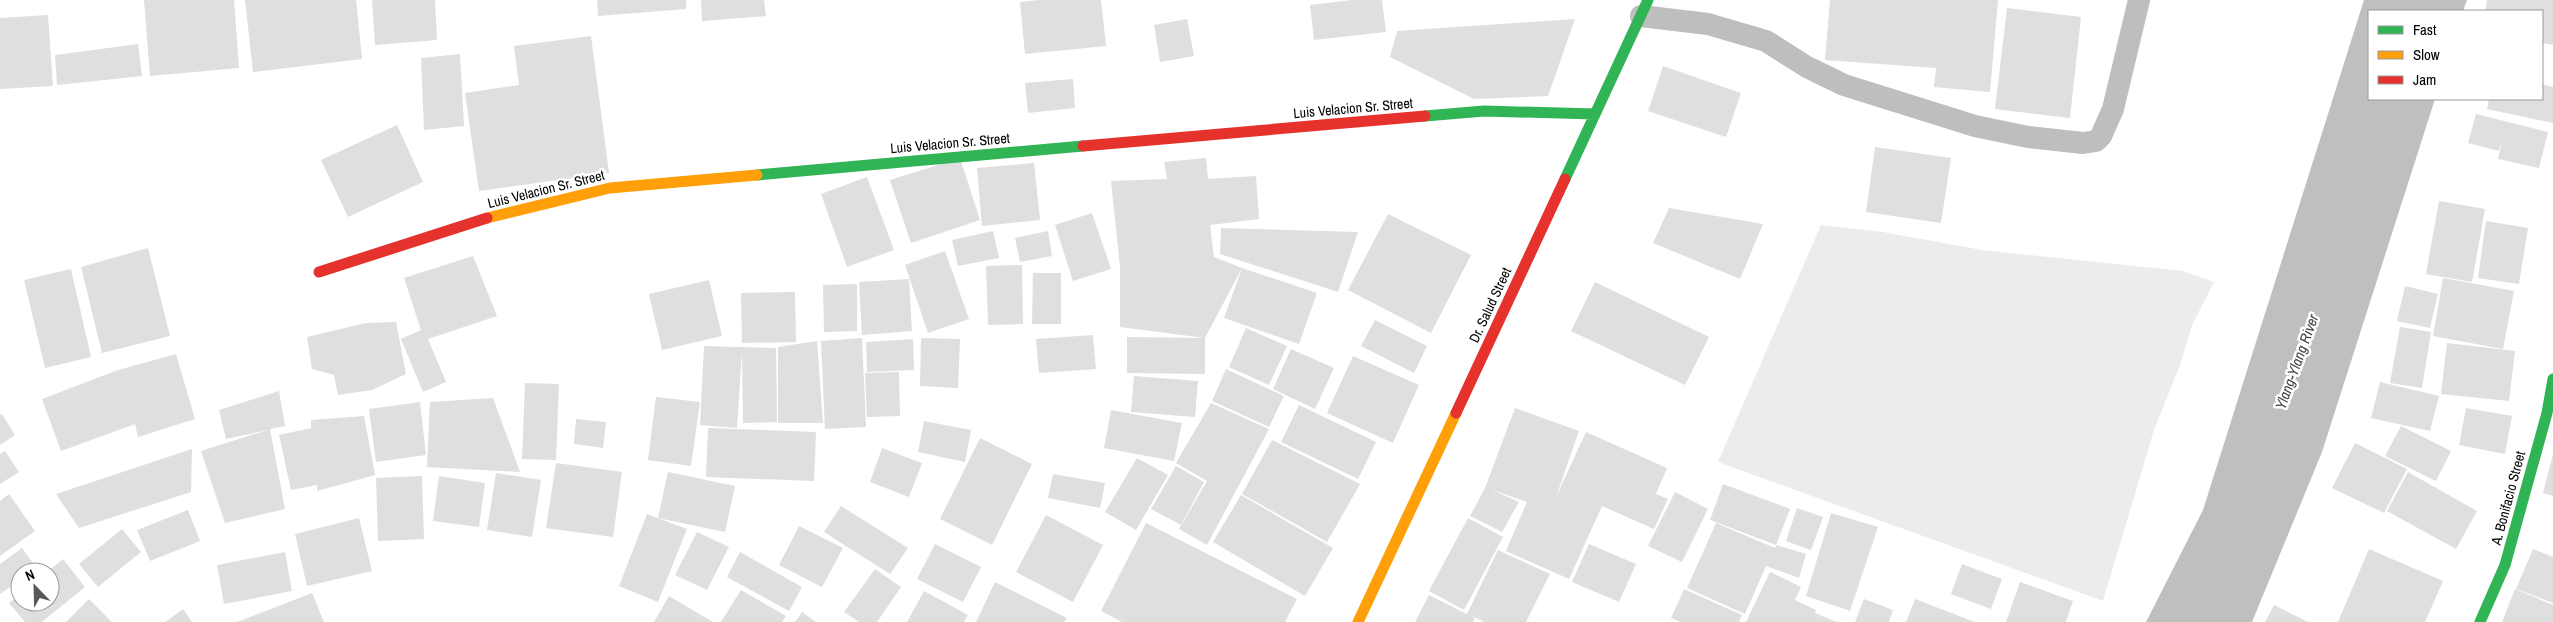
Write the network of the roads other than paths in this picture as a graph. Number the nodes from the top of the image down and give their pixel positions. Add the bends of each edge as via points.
1 (2139, 0) edge
2 (1645, 8) edge
3 (1595, 114) junction
4 (319, 272) dead end
5 (2553, 379) edge
6 (1358, 622) edge
7 (2480, 622) edge

1 - 2 lane via 2108,124 2096,140 2083,143 2028,137 1975,126 1844,85 1807,68 1766,42
2 - 3 street, Dr. Salud Street
3 - 4 street, Luis Velacion Sr. Street via 1484,112 610,188 488,218
3 - 6 street, Dr. Salud Street
5 - 7 street, A. Bonifacio Street via 2547,414 2505,565

